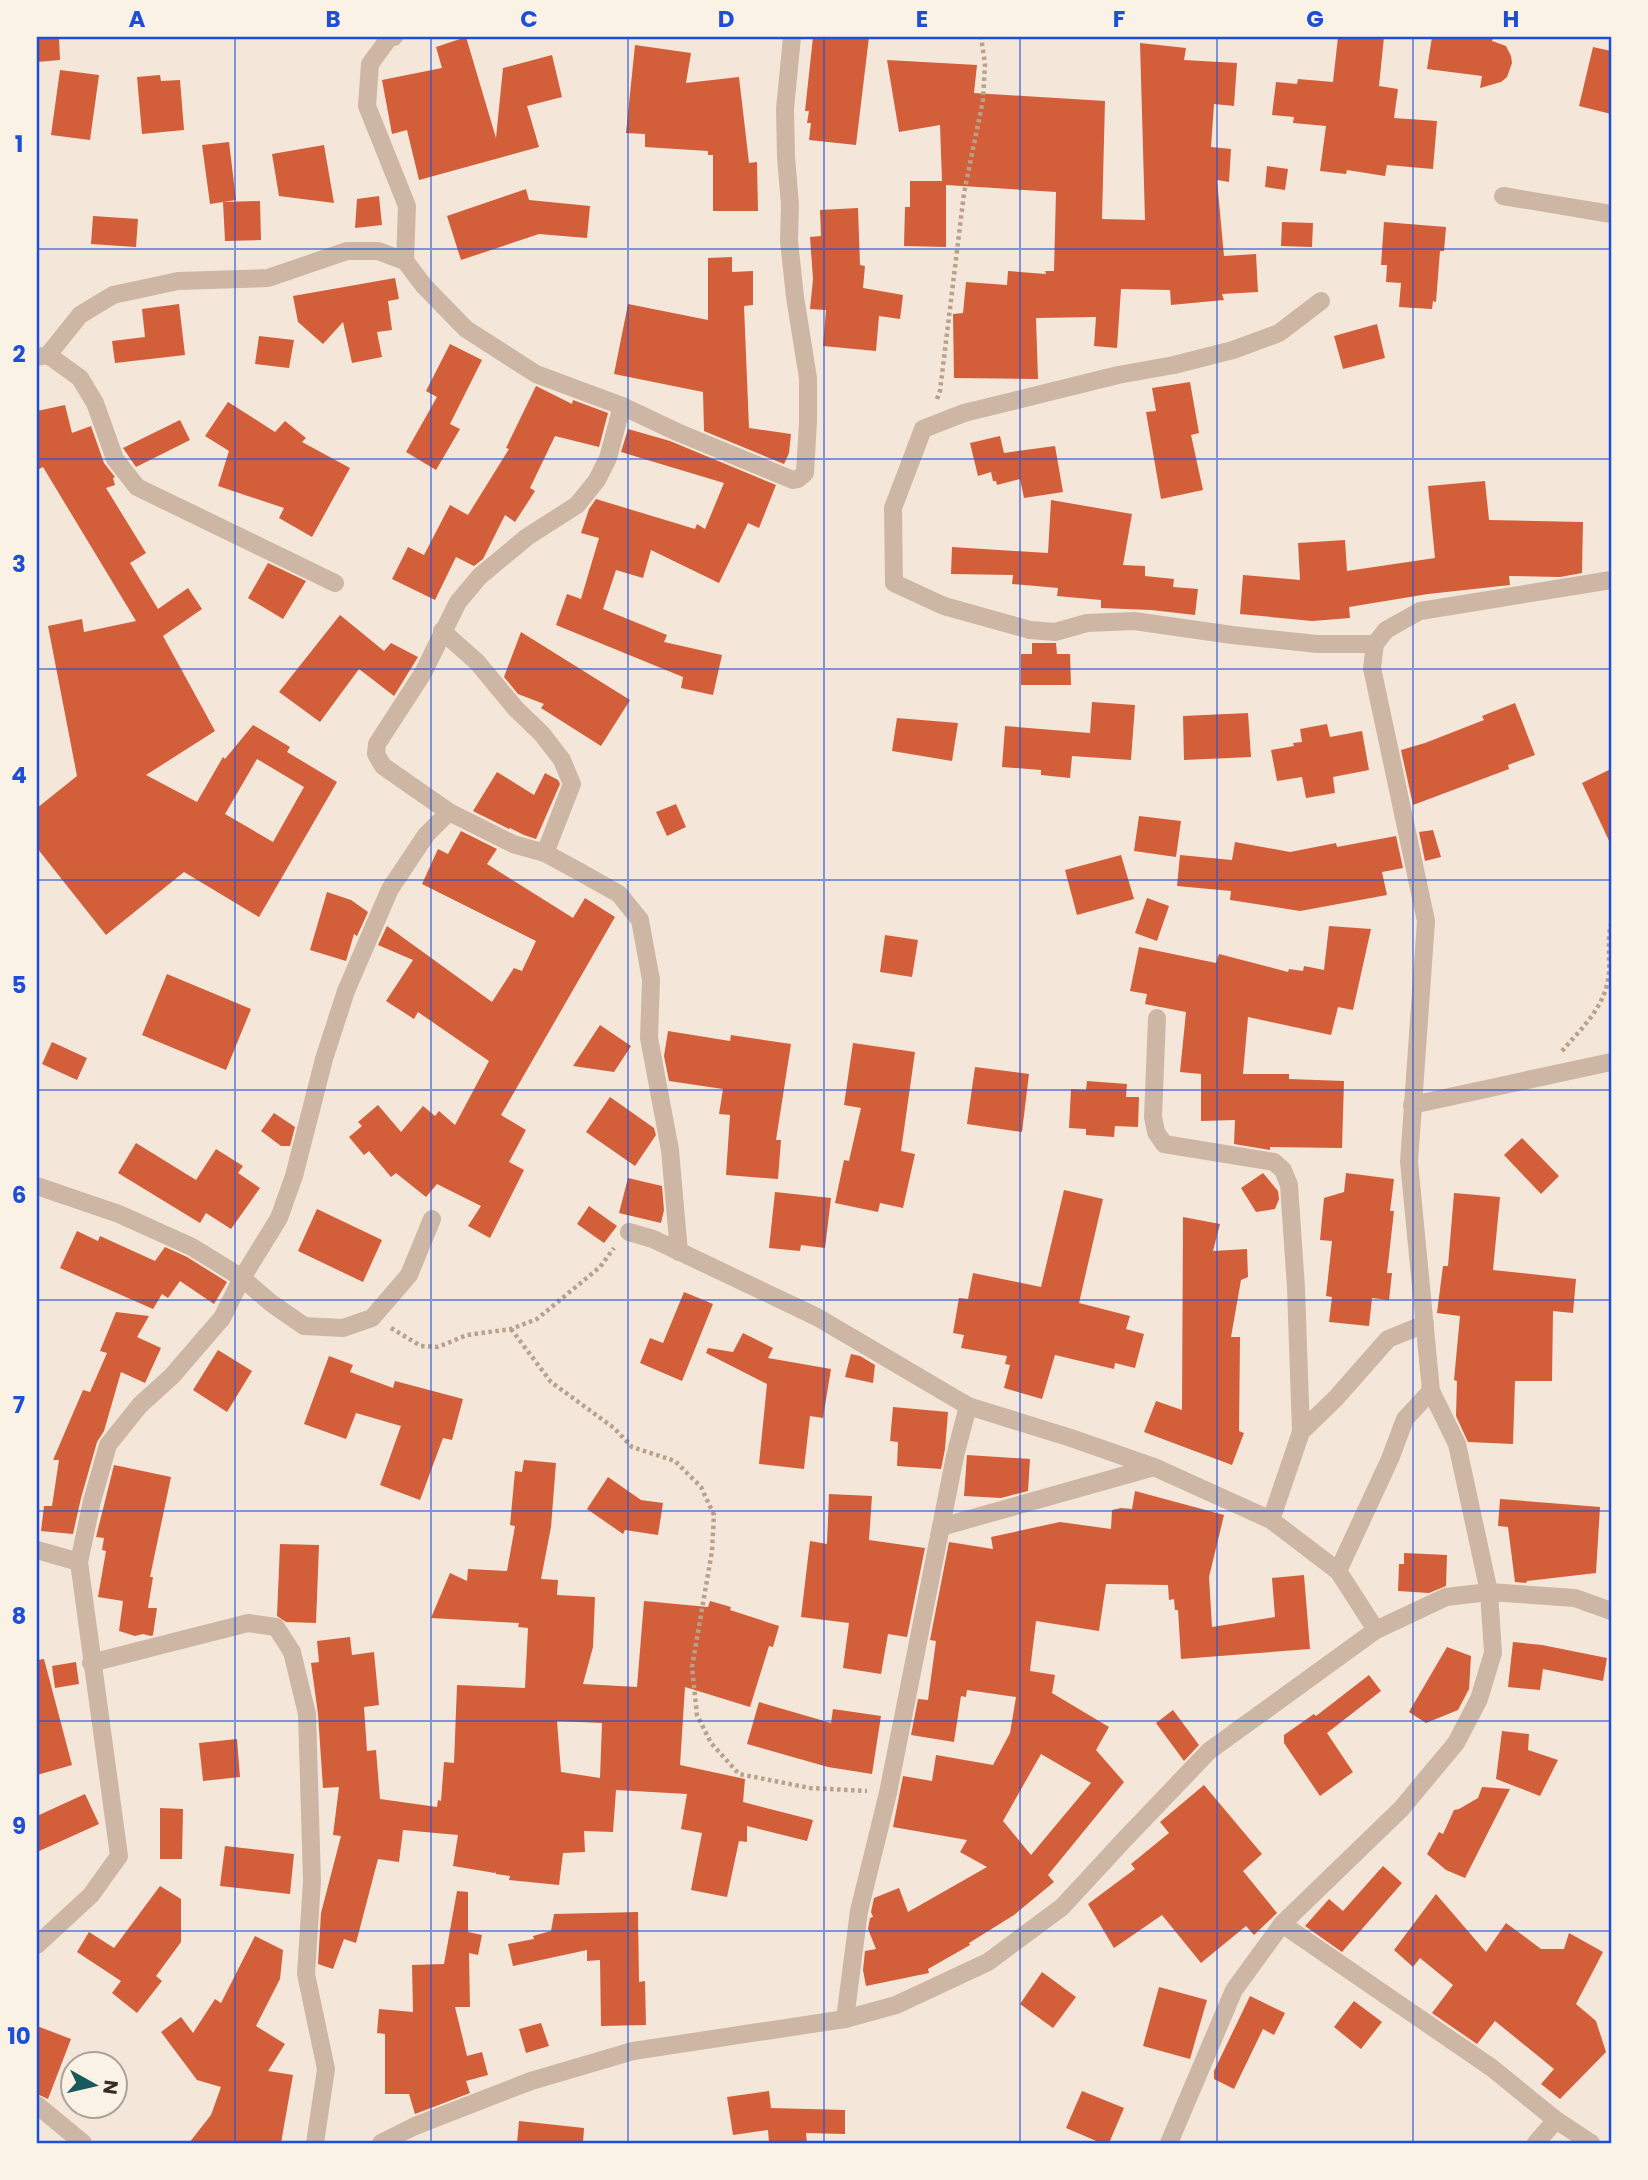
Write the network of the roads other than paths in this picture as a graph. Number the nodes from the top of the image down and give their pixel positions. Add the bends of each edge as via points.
1 (394, 37) edge
2 (792, 37) edge
3 (1503, 196) dead end
4 (1611, 214) edge
5 (405, 261) junction
6 (1321, 301) dead end
7 (42, 356) edge
8 (622, 406) junction
9 (1611, 580) edge
10 (335, 583) dead end
11 (442, 631) junction
12 (1375, 644) junction
13 (449, 812) junction
14 (545, 853) junction
15 (1157, 1018) dead end
16 (1611, 1062) edge
17 (1412, 1105) junction
18 (37, 1186) edge
19 (432, 1219) dead end
20 (629, 1232) road end
21 (679, 1252) junction
22 (242, 1278) junction
23 (1424, 1324) junction
24 (1431, 1391) junction
25 (968, 1406) junction
26 (1301, 1432) junction
27 (1154, 1467) junction
28 (1272, 1520) junction
29 (941, 1527) junction
30 (37, 1550) edge
31 (79, 1562) junction
32 (1338, 1571) junction
33 (1489, 1592) junction
34 (1611, 1611) edge
35 (1376, 1630) junction
36 (91, 1663) junction
37 (1282, 1924) junction
38 (37, 1945) edge
39 (845, 2019) junction
40 (37, 2105) edge
41 (1556, 2120) junction
42 (414, 2135) edge
43 (63, 2136) edge
44 (83, 2143) edge
45 (315, 2143) edge
46 (381, 2143) edge
47 (1169, 2143) edge
48 (1536, 2143) edge
49 (1591, 2143) edge

1 - 5 street via 370,64 367,106 407,206
2 - 8 street via 786,157 790,252 808,378 805,473 793,480
3 - 4 street
5 - 7 street via 378,251 346,251 268,278 178,281 113,295 80,314
5 - 8 street via 466,329 536,374
6 - 12 street via 1279,333 1233,350 964,413 923,429 892,508 894,583 944,606 1030,630 1055,632 1087,623 1135,621 1293,642
7 - 10 street via 79,378 95,403 115,459 137,487
8 - 11 street via 608,458 577,505 527,537 480,576
9 - 12 street via 1420,611 1386,630
11 - 13 street via 423,673 377,744 376,754 383,766
11 - 14 street via 477,662 562,760 572,784
12 - 17 street via 1372,668 1426,922
13 - 14 street via 513,844
13 - 22 street via 426,835 390,889 346,991 279,1218
14 - 21 street via 619,894 640,920 651,980 649,1038 670,1150
15 - 26 street via 1153,1117 1164,1144 1274,1162 1289,1185
16 - 17 street
17 - 23 street via 1409,1162
18 - 22 street via 155,1229
19 - 22 street via 409,1275 372,1318 343,1328 304,1326
20 - 21 street
21 - 25 street via 817,1317
22 - 31 street via 222,1318 108,1445
23 - 24 street
23 - 26 street via 1388,1339
24 - 32 street via 1405,1419
24 - 33 street via 1457,1444
25 - 27 street
25 - 29 street
26 - 28 street
27 - 28 street
27 - 29 street
28 - 32 street
29 - 39 street via 888,1793 859,1910
30 - 31 street
31 - 36 street
32 - 35 street
33 - 34 street via 1575,1598
33 - 35 street via 1446,1597
33 - 37 street via 1493,1653 1479,1699 1456,1743 1401,1809
35 - 39 street via 1209,1751 1062,1907 1031,1931 988,1962 896,2005
36 - 38 street via 119,1856 91,1895
36 - 45 street via 248,1623 276,1627 292,1652 307,1714 312,1881 306,1974 326,2069
37 - 41 street via 1492,2068
37 - 47 street via 1234,1990
39 - 42 street via 633,2051 531,2081
40 - 43 street
41 - 48 street
41 - 49 street
42 - 46 street
43 - 44 street

